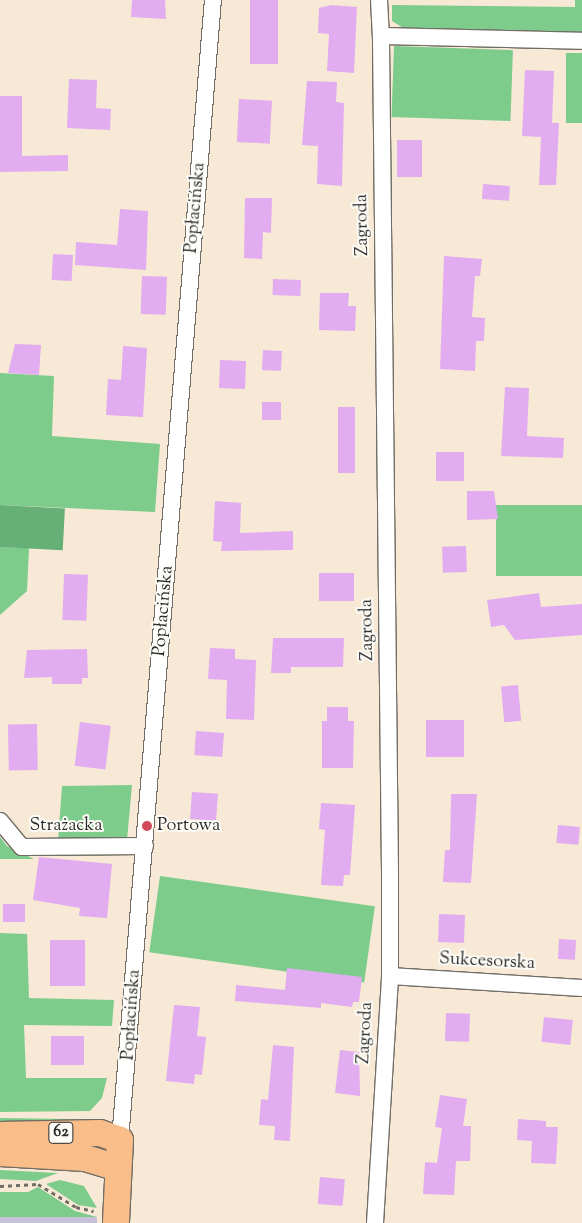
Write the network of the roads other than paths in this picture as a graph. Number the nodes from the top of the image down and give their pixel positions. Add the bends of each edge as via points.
1 (213, 0) edge
2 (379, 0) edge
3 (381, 36) junction
4 (582, 41) edge
5 (0, 821) edge
6 (145, 846) junction
7 (390, 976) junction
8 (582, 988) edge
9 (0, 1134) edge
10 (120, 1140) junction
11 (0, 1153) edge
12 (118, 1168) junction
13 (109, 1218) edge
14 (375, 1223) edge

1 - 6 street, Popłacińska
2 - 3 street, Zagroda
3 - 4 street
3 - 7 street, Zagroda
5 - 6 street, Strażacka via 22,847
6 - 10 street, Popłacińska
7 - 8 street, Sukcesorska
7 - 14 street, Zagroda
9 - 10 main road, 62 via 100,1132
10 - 12 main road, Popłacińska
11 - 12 main road, 62 via 85,1158
12 - 13 main road, Popłacińska

